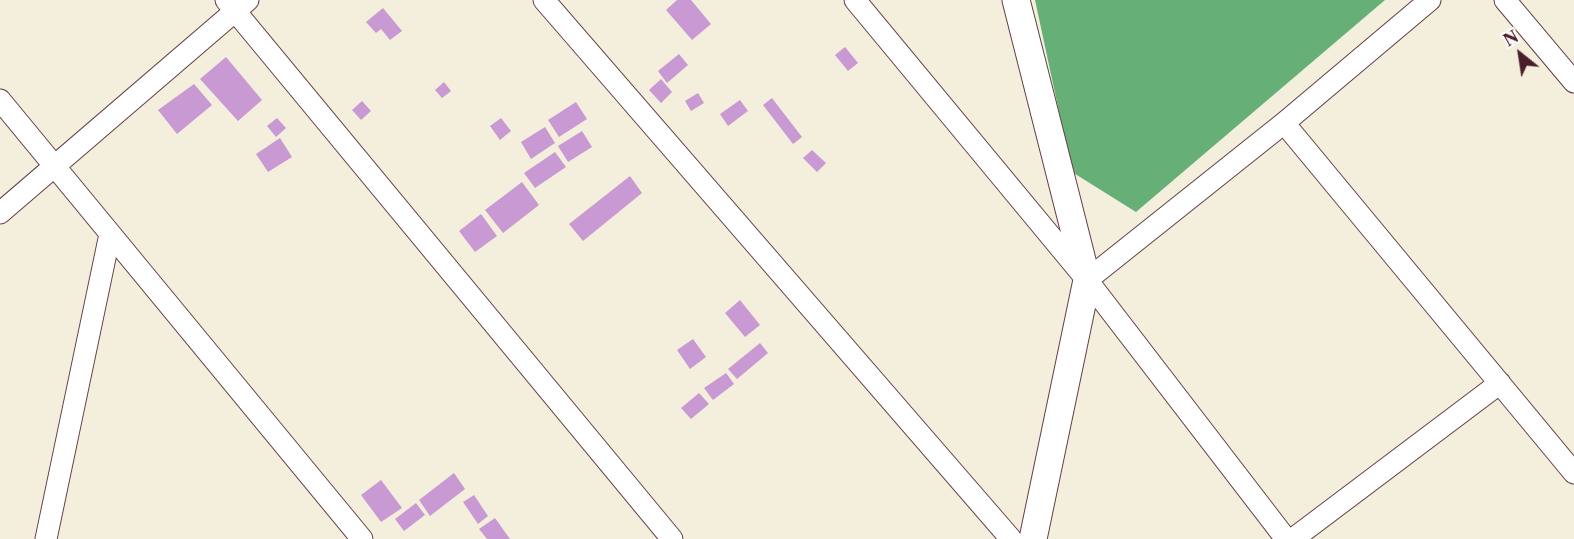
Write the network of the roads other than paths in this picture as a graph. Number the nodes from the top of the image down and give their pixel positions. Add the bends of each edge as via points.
1 (544, 0) edge
2 (855, 0) edge
3 (1016, 0) edge
4 (1430, 0) edge
5 (1505, 0) edge
6 (236, 4) edge
7 (1574, 82) edge
8 (0, 100) edge
9 (1284, 123) junction
10 (55, 166) junction
11 (0, 213) edge
12 (110, 234) junction
13 (1087, 280) junction
14 (1500, 383) junction
15 (1574, 473) edge
16 (46, 539) edge
17 (362, 539) edge
18 (672, 539) edge
19 (1011, 539) edge
20 (1033, 539) edge
21 (1286, 539) edge
22 (1293, 539) edge

1 - 19 street
2 - 13 street
3 - 13 street
4 - 9 street
5 - 7 street
6 - 10 street
6 - 18 street
8 - 10 street
9 - 13 street
9 - 14 street
10 - 11 street
10 - 12 street
12 - 16 street
12 - 17 street
13 - 20 street
13 - 21 street
14 - 15 street
14 - 22 street

